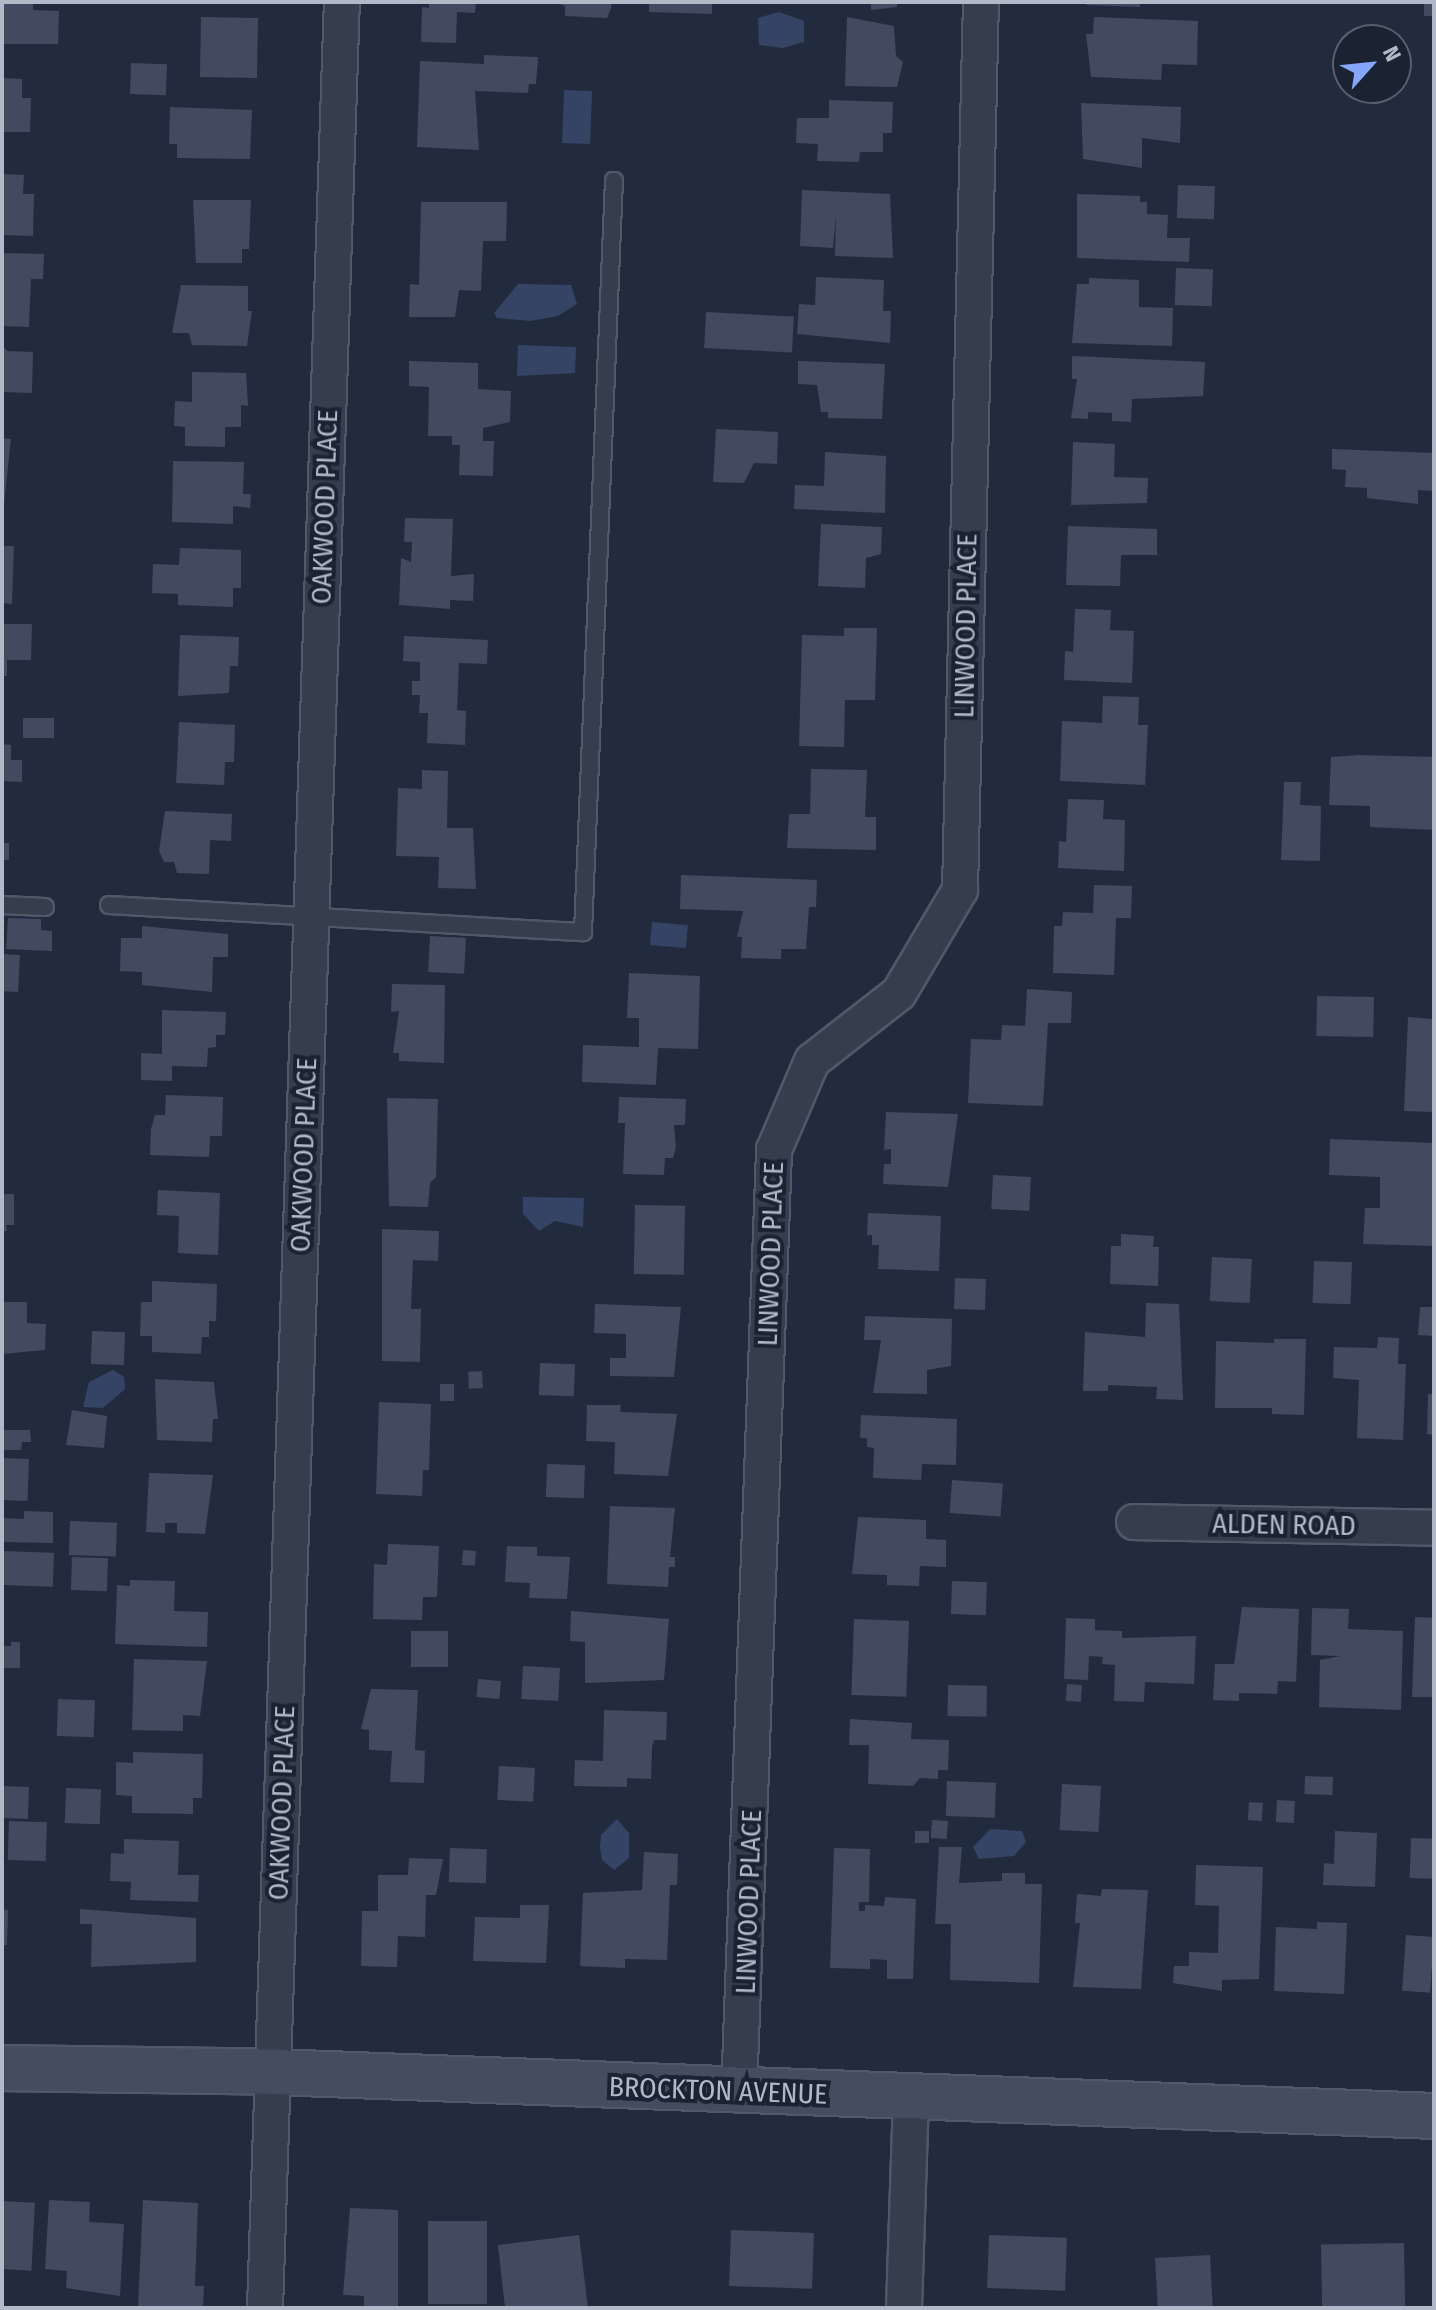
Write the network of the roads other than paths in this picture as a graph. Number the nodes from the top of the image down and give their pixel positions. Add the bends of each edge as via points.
1 (342, 2) edge
2 (981, 2) edge
3 (614, 181) dead end
4 (2, 905) edge
5 (109, 905) dead end
6 (45, 907) dead end
7 (312, 918) junction
8 (1134, 1522) dead end
9 (1434, 1528) edge
10 (2, 2068) edge
11 (274, 2072) junction
12 (739, 2093) junction
13 (911, 2099) junction
14 (1434, 2116) edge
15 (265, 2308) edge
16 (904, 2308) edge

1 - 7 street, OAKWOOD PLACE
2 - 12 street, LINWOOD PLACE via 960,890 899,993 812,1061 774,1150
3 - 7 lane via 583,932
4 - 6 lane
5 - 7 lane
7 - 11 street, OAKWOOD PLACE
8 - 9 street, ALDEN ROAD
10 - 11 main road, BROCKTON AVENUE
11 - 12 main road, BROCKTON AVENUE
11 - 15 street, OAKWOOD PLACE
12 - 13 main road, BROCKTON AVENUE
13 - 14 main road, BROCKTON AVENUE
13 - 16 street

